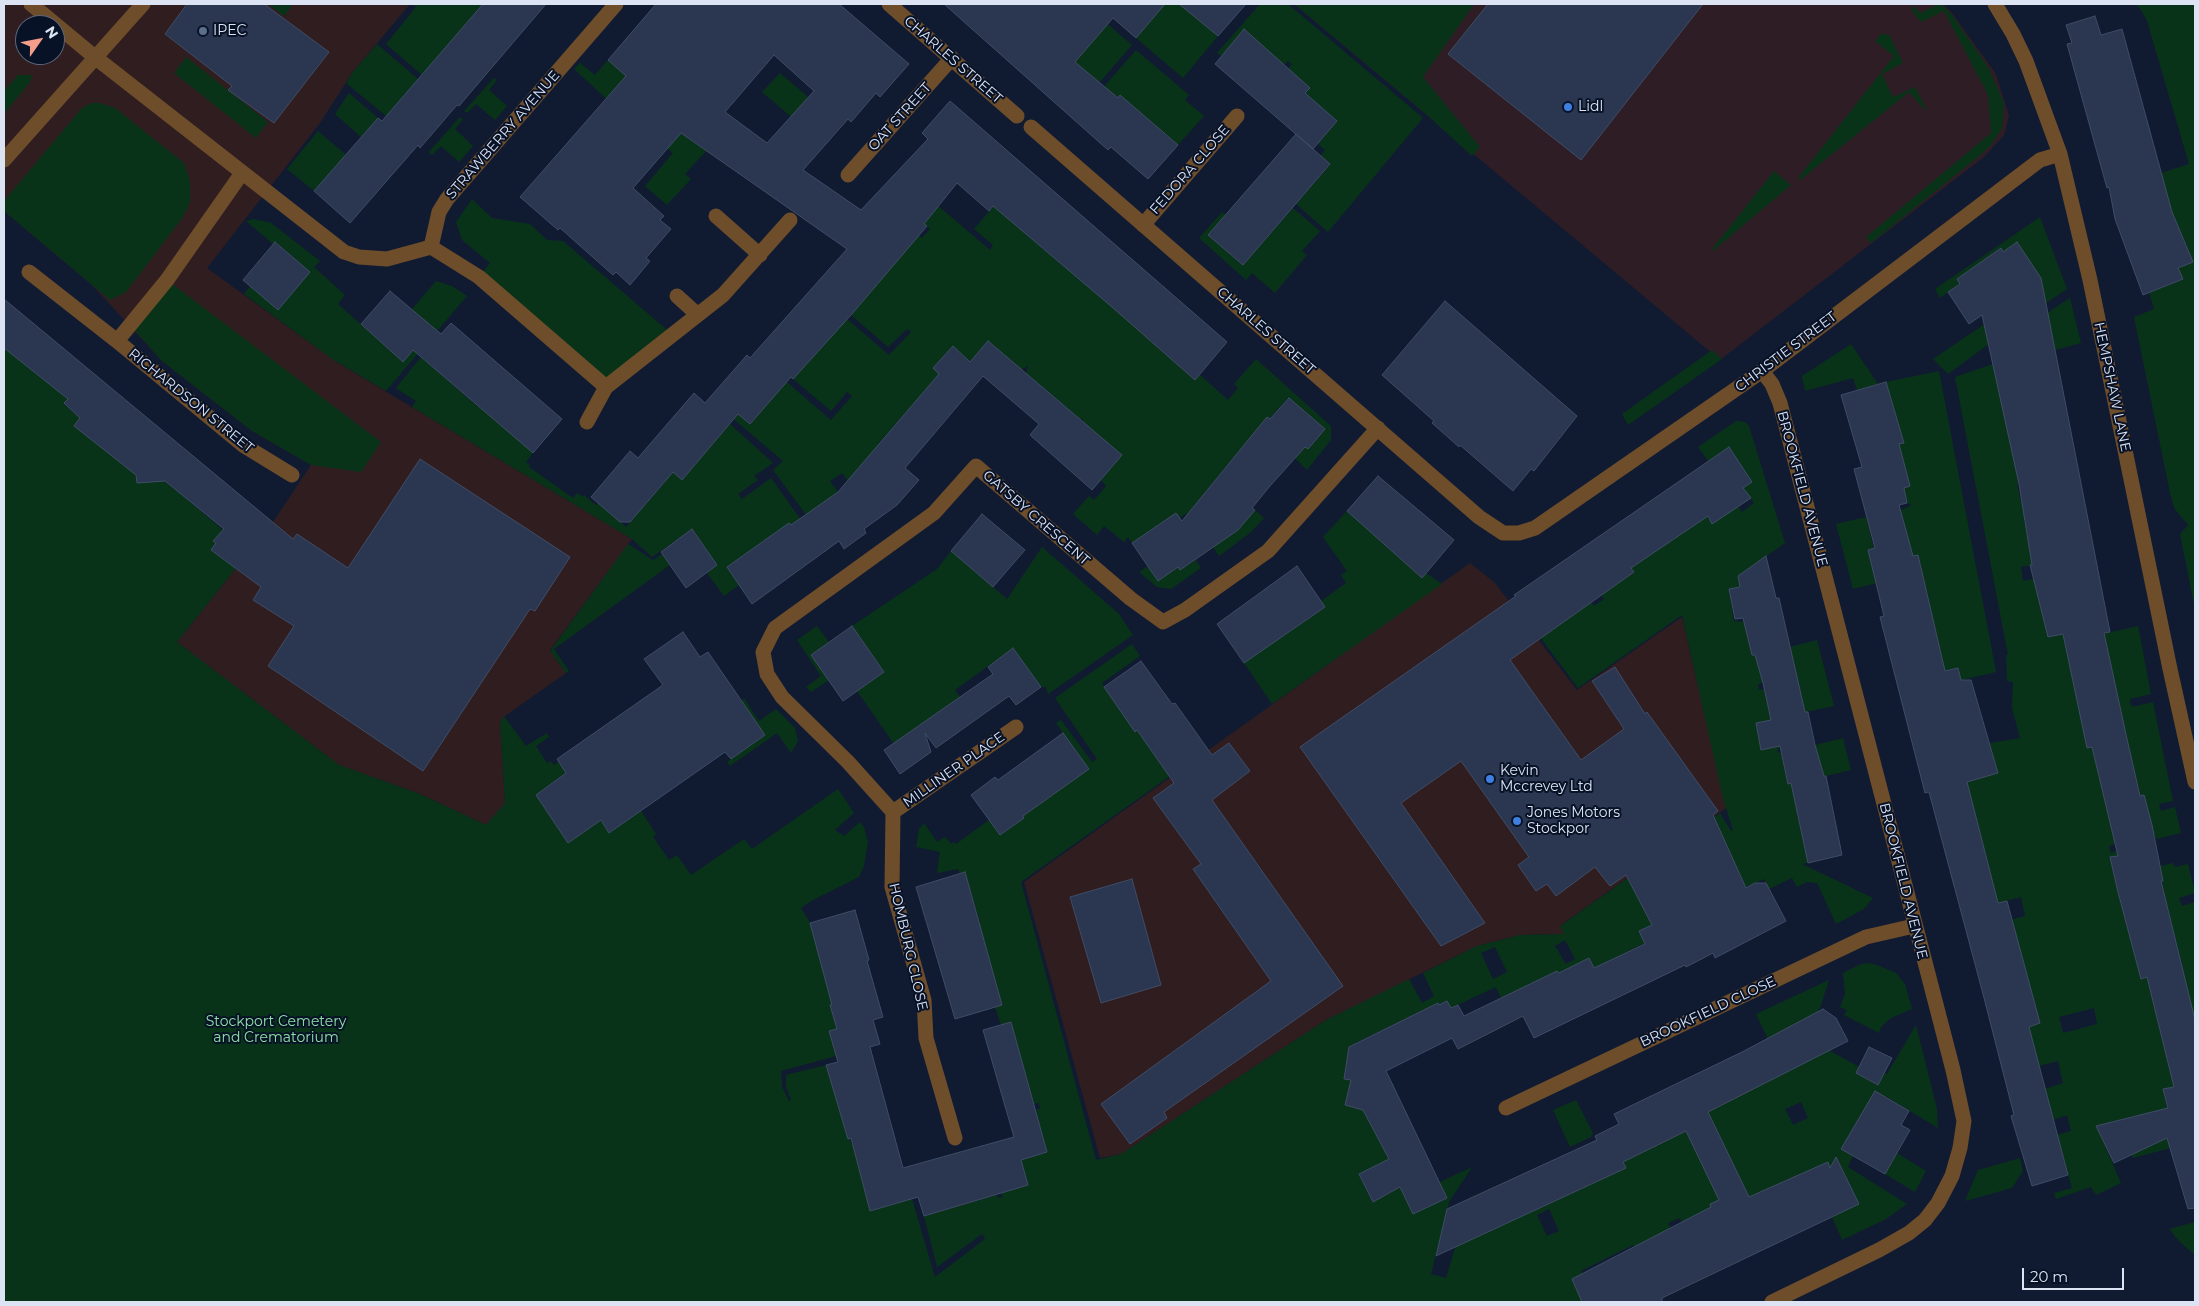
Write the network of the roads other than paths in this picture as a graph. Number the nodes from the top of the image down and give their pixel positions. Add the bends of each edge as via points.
1 (31, 4) edge
2 (144, 4) edge
3 (616, 4) edge
4 (889, 4) edge
5 (1995, 4) edge
6 (96, 58) junction
7 (952, 58) junction
8 (1018, 116) dead end
9 (1237, 116) dead end
10 (1031, 127) dead end
11 (2060, 154) junction
12 (4, 160) edge
13 (242, 173) junction
14 (848, 175) dead end
15 (716, 216) dead end
16 (790, 220) dead end
17 (1143, 225) junction
18 (432, 247) junction
19 (760, 255) junction
20 (29, 272) dead end
21 (677, 296) dead end
22 (698, 315) junction
23 (117, 341) junction
24 (1762, 371) junction
25 (606, 387) junction
26 (587, 422) dead end
27 (1378, 428) junction
28 (292, 475) dead end
29 (1503, 533) joint
30 (1016, 727) dead end
31 (2195, 782) edge
32 (893, 812) junction
33 (1914, 926) junction
34 (1506, 1108) dead end
35 (955, 1138) dead end
36 (1772, 1302) edge

1 - 6 street
2 - 6 street
3 - 18 street, STRAWBERRY AVENUE via 446,199 439,212
4 - 7 street, CHARLES STREET
5 - 11 street, HEMPSHAW LANE via 2026,61
6 - 12 street
6 - 13 street
7 - 8 street, CHARLES STREET
7 - 14 street, OAT STREET
9 - 17 street, FEDORA CLOSE
10 - 17 street, CHARLES STREET
11 - 24 street, CHRISTIE STREET via 2040,160
11 - 31 street, HEMPSHAW LANE via 2090,280
13 - 18 street via 344,252 359,257 387,259
13 - 23 street, RICHARDSON STREET via 167,280
15 - 19 street
16 - 19 street
17 - 27 street, CHARLES STREET
18 - 25 street via 484,280
19 - 22 street via 723,295
20 - 23 street, RICHARDSON STREET
21 - 22 street
22 - 25 street
23 - 28 street, RICHARDSON STREET via 243,445
24 - 29 street, CHRISTIE STREET via 1535,528
24 - 33 street, BROOKFIELD AVENUE via 1780,403
25 - 26 street
27 - 29 street, CHARLES STREET via 1479,517
27 - 32 street, GATSBY CRESCENT via 1268,551 1163,622 1131,599 976,466 934,513 775,628 763,652 767,674 782,697
30 - 32 street, MILLINER PLACE
32 - 35 street, HOMBURG CLOSE via 892,886 924,1000 926,1038
33 - 34 street, BROOKFIELD CLOSE via 1866,937
33 - 36 street, BROOKFIELD AVENUE via 1964,1121 1952,1176 1935,1207 1909,1233

